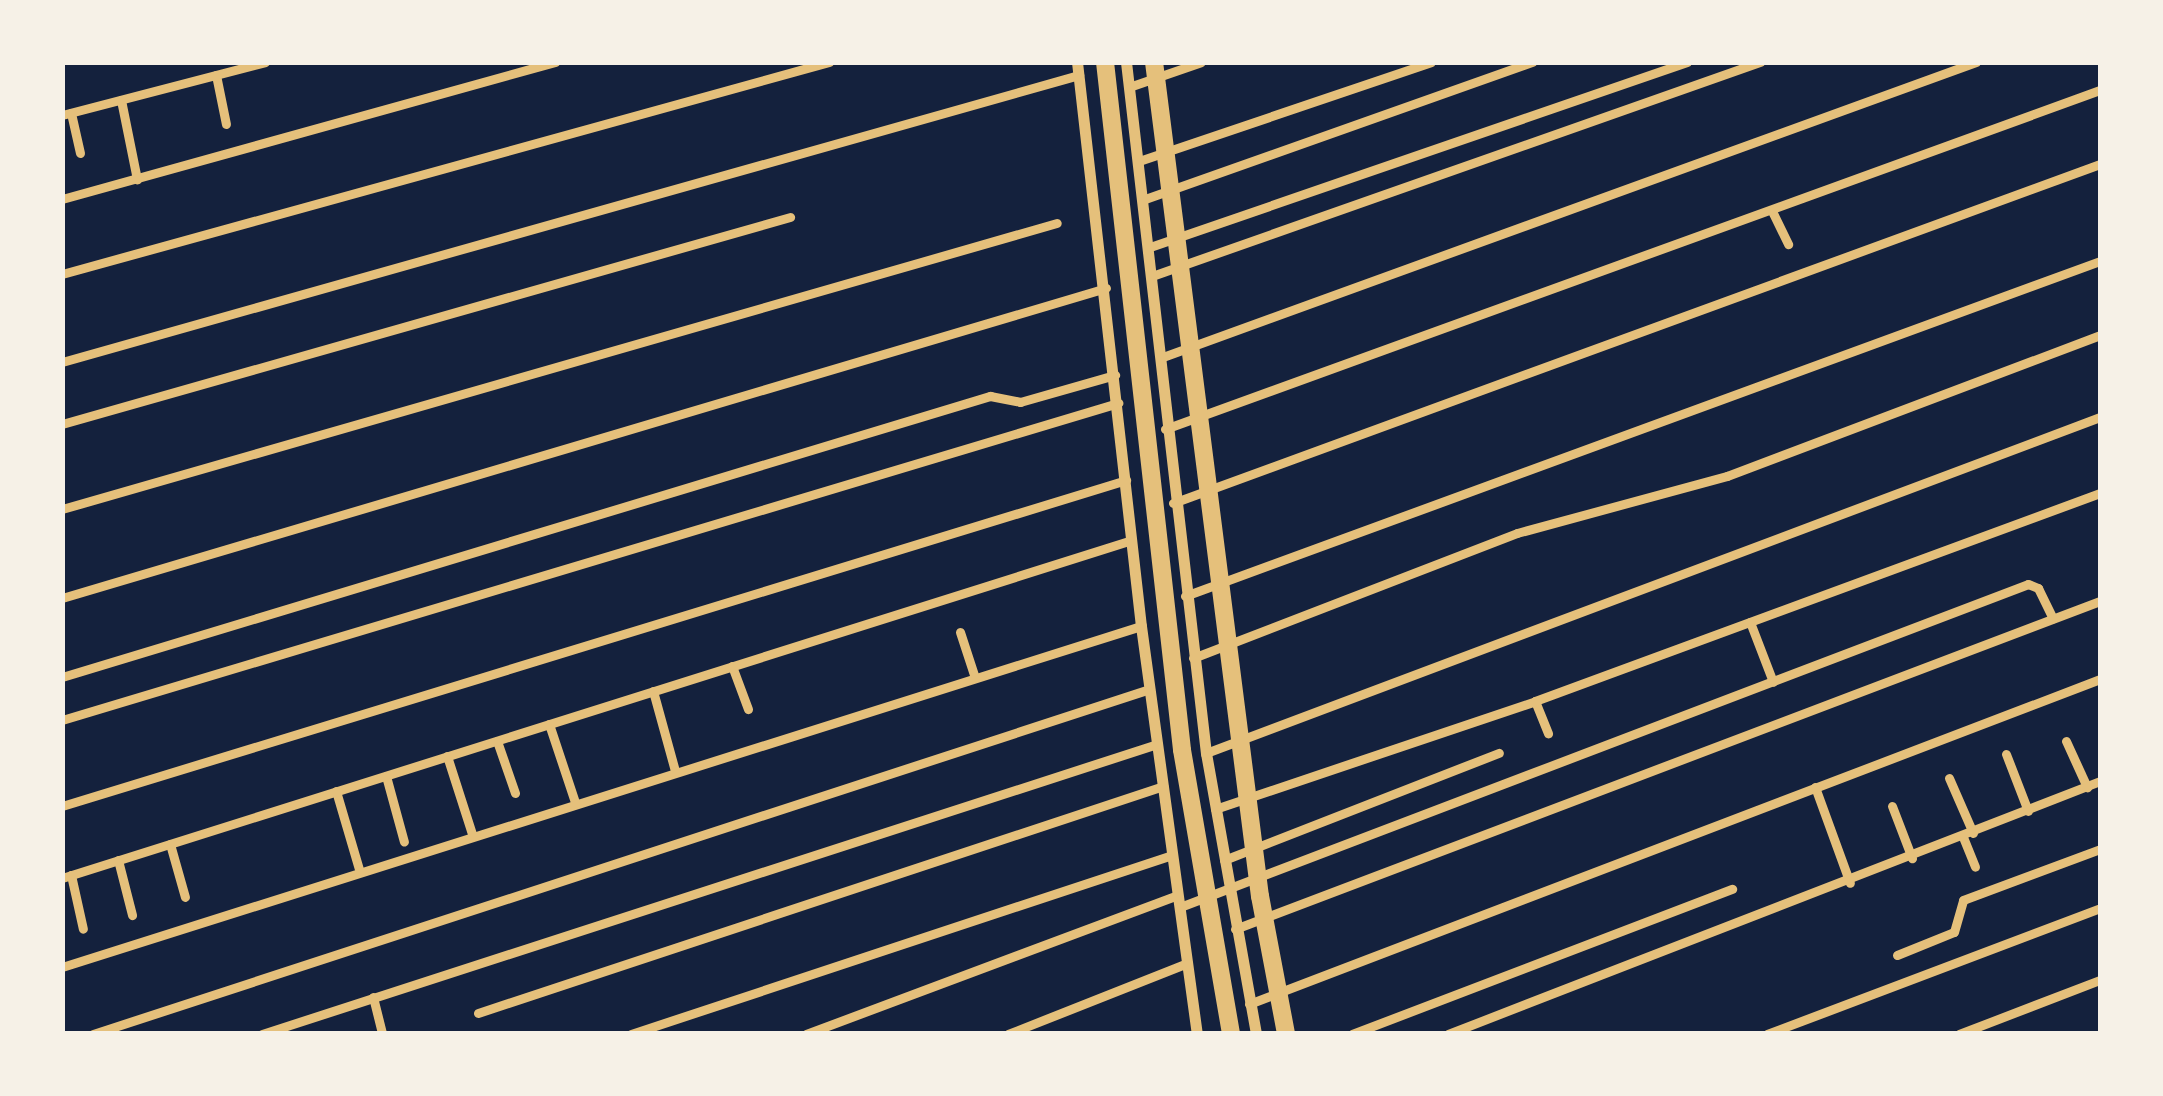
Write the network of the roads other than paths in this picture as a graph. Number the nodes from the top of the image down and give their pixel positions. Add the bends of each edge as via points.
1 (265, 62) edge
2 (554, 62) edge
3 (828, 62) edge
4 (1105, 62) edge
5 (1126, 62) edge
6 (1154, 62) edge
7 (1201, 62) edge
8 (1432, 62) edge
9 (1532, 62) edge
10 (1688, 62) edge
11 (1760, 62) edge
12 (1976, 62) edge
13 (1078, 68) edge
14 (216, 75) junction
15 (1129, 87) junction
16 (2100, 90) edge
17 (121, 100) junction
18 (67, 114) edge
19 (226, 124) dead end
20 (80, 152) dead end
21 (1139, 161) junction
22 (2100, 164) edge
23 (137, 179) junction
24 (62, 199) edge
25 (1145, 199) junction
26 (1772, 210) junction
27 (790, 217) dead end
28 (1057, 223) dead end
29 (1788, 244) dead end
30 (1150, 248) junction
31 (2100, 260) edge
32 (62, 274) edge
33 (1152, 276) junction
34 (1106, 288) junction
35 (2100, 335) edge
36 (1160, 358) junction
37 (62, 362) edge
38 (1115, 375) junction
39 (1118, 403) junction
40 (2100, 417) edge
41 (62, 424) edge
42 (1165, 429) junction
43 (1126, 480) junction
44 (2100, 493) edge
45 (1173, 503) junction
46 (62, 509) edge
47 (1132, 540) junction
48 (1185, 596) junction
49 (62, 598) edge
50 (2100, 601) edge
51 (2053, 619) junction
52 (1750, 622) junction
53 (1141, 626) junction
54 (960, 632) dead end
55 (1194, 658) junction
56 (732, 666) junction
57 (62, 677) edge
58 (975, 678) junction
59 (2100, 679) edge
60 (1773, 682) junction
61 (1150, 689) junction
62 (653, 691) junction
63 (1535, 701) junction
64 (748, 709) dead end
65 (62, 720) edge
66 (549, 724) junction
67 (1548, 734) dead end
68 (497, 741) junction
69 (2066, 741) dead end
70 (1157, 744) junction
71 (1499, 753) dead end
72 (1206, 754) junction
73 (2006, 754) dead end
74 (447, 756) junction
75 (675, 771) junction
76 (386, 776) junction
77 (1949, 778) dead end
78 (2100, 782) edge
79 (1163, 786) junction
80 (1815, 787) junction
81 (2087, 787) junction
82 (336, 791) junction
83 (515, 794) dead end
84 (575, 802) junction
85 (62, 806) edge
86 (1892, 806) dead end
87 (1215, 809) junction
88 (2028, 811) junction
89 (472, 834) junction
90 (1968, 835) junction
91 (404, 842) dead end
92 (170, 844) junction
93 (2100, 849) edge
94 (1172, 855) junction
95 (1912, 858) junction
96 (118, 860) junction
97 (1224, 860) junction
98 (1975, 866) dead end
99 (359, 870) junction
100 (67, 876) edge
101 (1850, 883) junction
102 (1732, 889) dead end
103 (1228, 892) junction
104 (185, 897) dead end
105 (1179, 901) junction
106 (2100, 908) edge
107 (132, 915) dead end
108 (83, 929) dead end
109 (1234, 929) junction
110 (1897, 956) dead end
111 (1187, 962) junction
112 (62, 967) edge
113 (2100, 980) edge
114 (373, 998) junction
115 (1249, 1004) junction
116 (478, 1014) dead end
117 (93, 1034) edge
118 (262, 1034) edge
119 (382, 1034) edge
120 (631, 1034) edge
121 (806, 1034) edge
122 (1008, 1034) edge
123 (1196, 1034) edge
124 (1231, 1034) edge
125 (1256, 1034) edge
126 (1286, 1034) edge
127 (1352, 1034) edge
128 (1448, 1034) edge
129 (1768, 1034) edge
130 (1959, 1034) edge

1 - 14 street
2 - 23 street
3 - 32 street
4 - 124 highway via 1182,750
5 - 15 street
6 - 126 highway via 1257,876
7 - 15 street
8 - 21 street
9 - 25 street
10 - 30 street
11 - 33 street
12 - 36 street
13 - 34 street
13 - 37 street
14 - 17 street
14 - 19 street
15 - 21 street
16 - 26 street
17 - 18 street
17 - 23 street
18 - 20 street
21 - 25 street
22 - 45 street
23 - 24 street
25 - 30 street
26 - 29 street
26 - 42 street
27 - 41 street
28 - 46 street
30 - 33 street
31 - 48 street
33 - 36 street
34 - 38 street
34 - 49 street
35 - 55 street via 1727,476 1516,533
36 - 42 street
38 - 39 street
38 - 57 street via 1020,402 990,396
39 - 43 street
39 - 65 street
40 - 72 street
42 - 45 street
43 - 47 street
43 - 85 street
44 - 52 street
45 - 48 street
47 - 53 street
47 - 56 street
48 - 55 street
50 - 51 street
51 - 60 street via 2038,588 2028,584
51 - 109 street
52 - 60 street
52 - 63 street
53 - 58 street
53 - 61 street
54 - 58 street
55 - 72 street
56 - 62 street
56 - 64 street
58 - 75 street
59 - 80 street
60 - 103 street
61 - 70 street
61 - 117 street
62 - 66 street
62 - 75 street
63 - 67 street
63 - 87 street
66 - 68 street
66 - 84 street
68 - 74 street
68 - 83 street
69 - 81 street
70 - 79 street
70 - 114 street
71 - 97 street
72 - 87 street
73 - 88 street
74 - 76 street
74 - 89 street
75 - 84 street
76 - 82 street
76 - 91 street
77 - 90 street
78 - 81 street
79 - 94 street
79 - 116 street
80 - 101 street
80 - 115 street
81 - 88 street
82 - 92 street
82 - 99 street
84 - 89 street
86 - 95 street
87 - 97 street
88 - 90 street
89 - 99 street
90 - 95 street
90 - 98 street
92 - 96 street
92 - 104 street
93 - 110 street via 1963,900 1954,932
94 - 105 street
94 - 120 street
95 - 101 street
96 - 100 street
96 - 107 street
97 - 103 street
99 - 112 street
100 - 108 street
101 - 128 street
102 - 127 street
103 - 105 street
103 - 109 street
105 - 111 street
105 - 121 street
106 - 129 street
109 - 115 street
111 - 122 street
111 - 123 street
113 - 130 street
114 - 118 street
114 - 119 street
115 - 125 street

